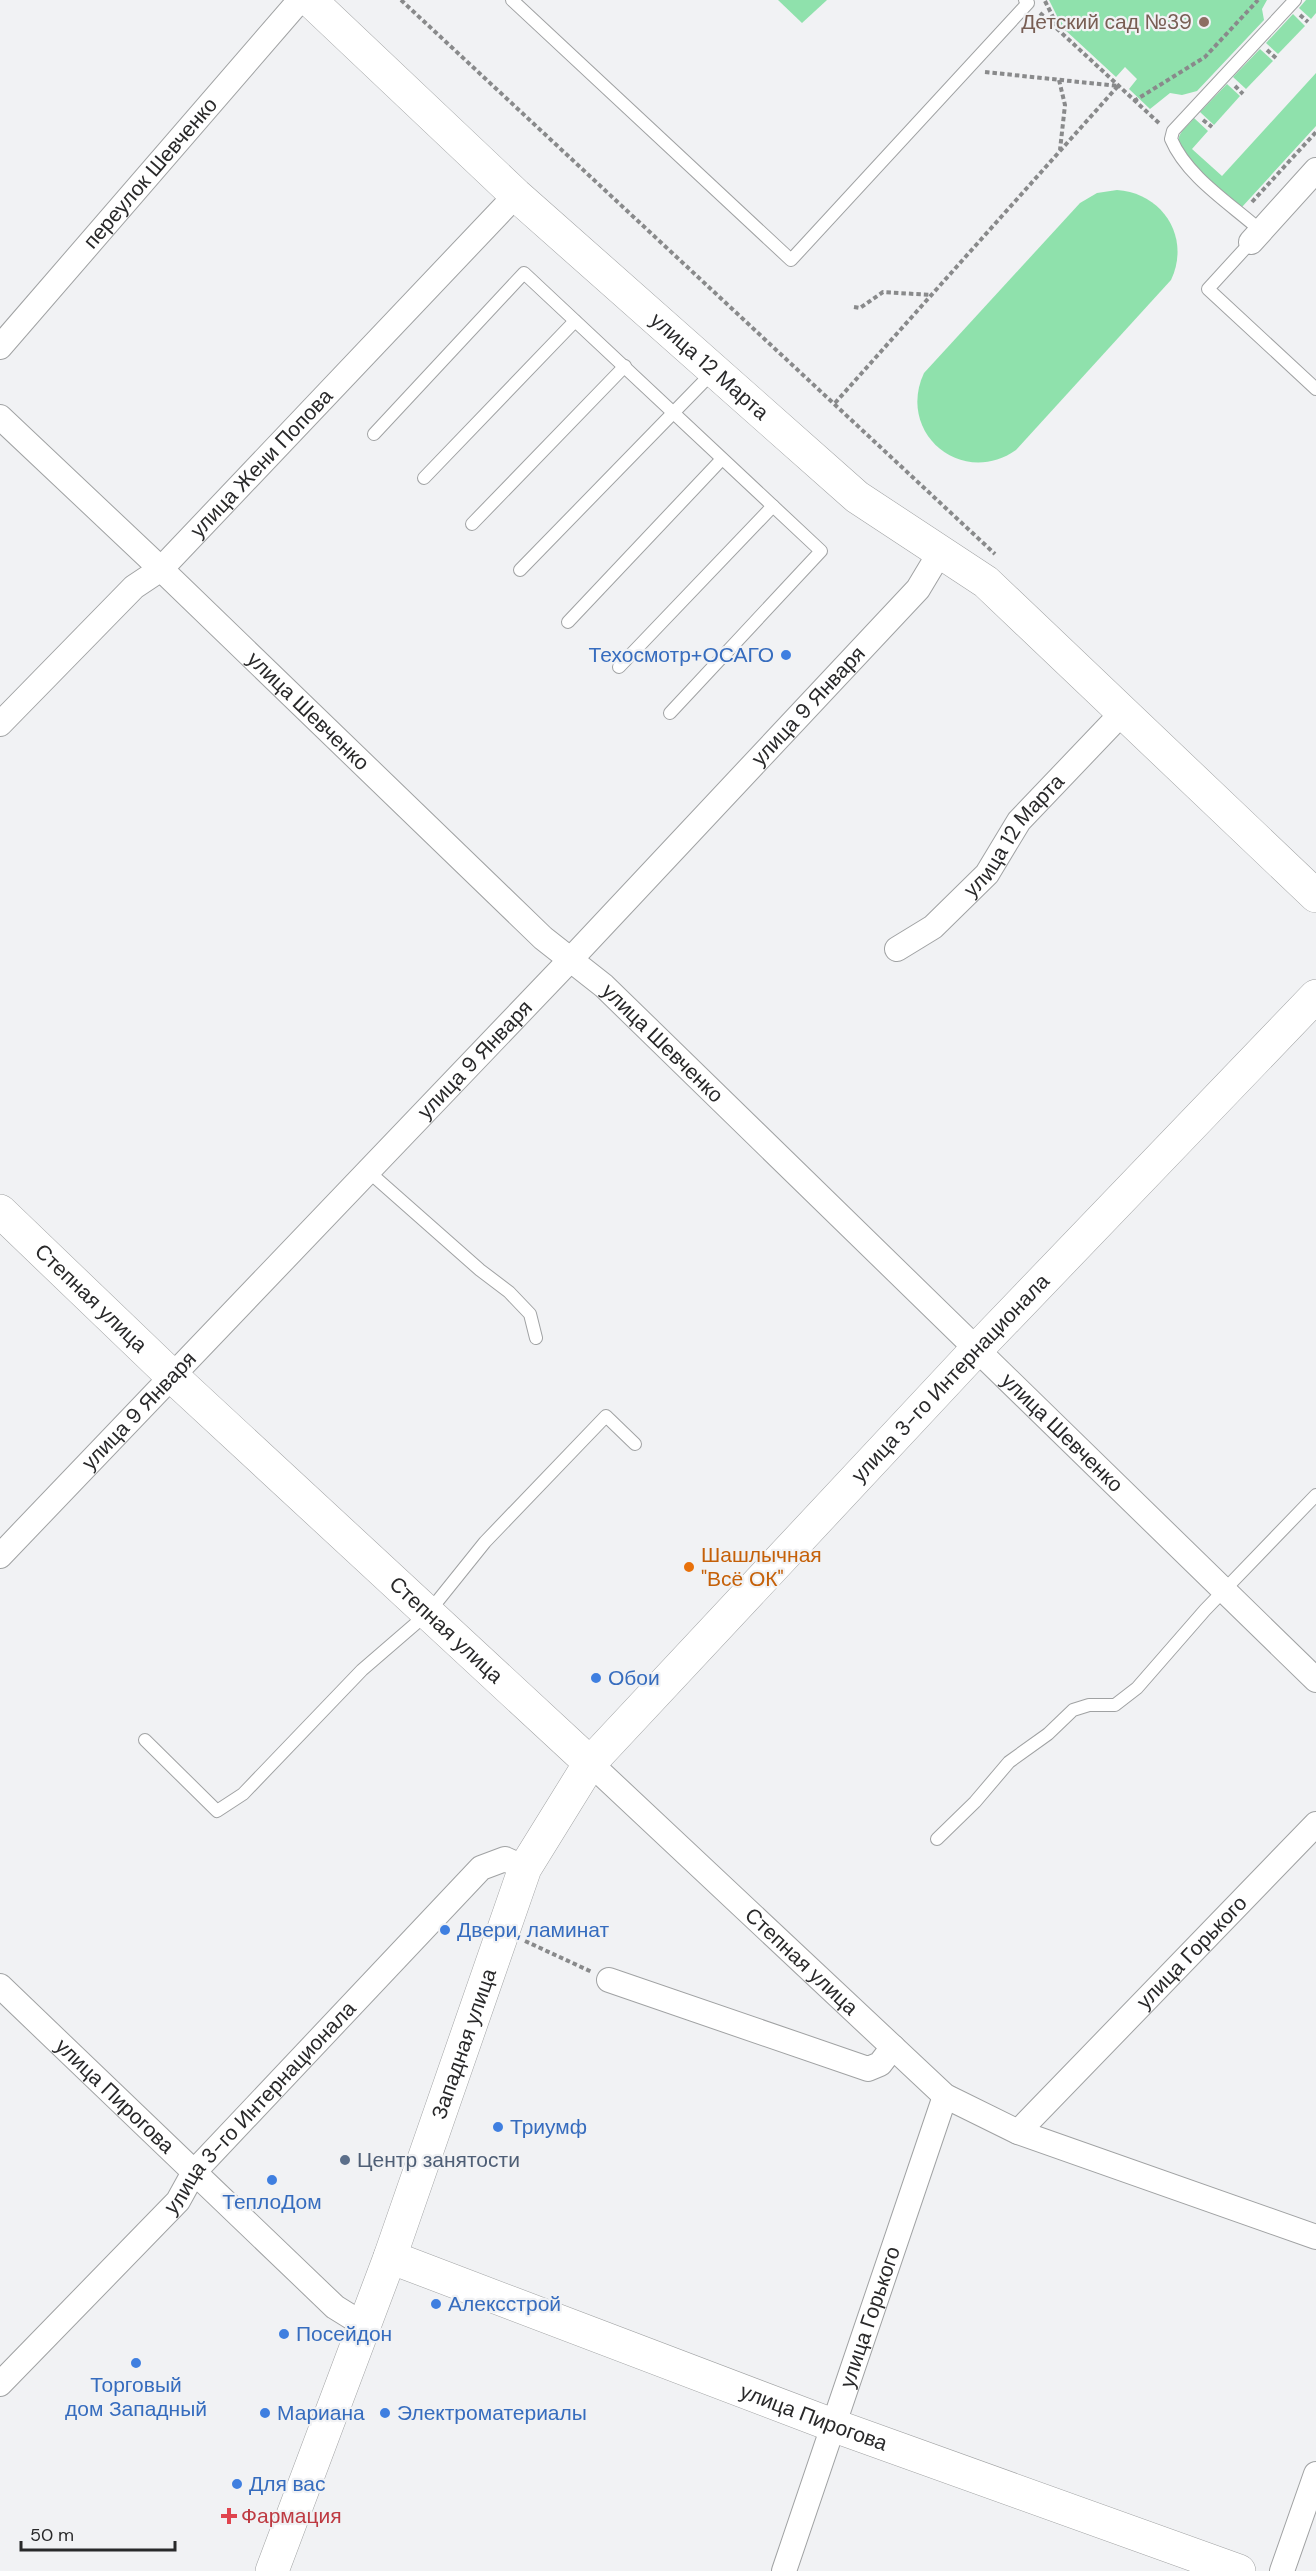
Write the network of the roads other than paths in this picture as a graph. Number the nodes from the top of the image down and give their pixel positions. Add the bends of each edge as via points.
1 (512, 0) edge
2 (1295, 0) edge
3 (1027, 1) edge
4 (318, 6) edge
5 (1316, 170) edge
6 (516, 195) junction
7 (1256, 236) junction
8 (575, 321) junction
9 (0, 347) edge
10 (625, 366) junction
11 (715, 371) junction
12 (1316, 389) edge
13 (675, 412) junction
14 (0, 417) edge
15 (374, 434) dead end
16 (722, 459) junction
17 (424, 478) dead end
18 (773, 506) junction
19 (472, 524) dead end
20 (939, 554) junction
21 (161, 569) junction
22 (520, 570) dead end
23 (568, 622) dead end
24 (619, 667) dead end
25 (1123, 712) junction
26 (670, 713) dead end
27 (0, 724) edge
28 (1316, 896) edge
29 (897, 949) dead end
30 (572, 959) junction
31 (1316, 996) edge
32 (369, 1172) junction
33 (0, 1211) edge
34 (536, 1338) dead end
35 (976, 1350) junction
36 (173, 1377) junction
37 (635, 1444) dead end
38 (1316, 1496) edge
39 (0, 1556) edge
40 (1224, 1591) junction
41 (428, 1613) junction
42 (1316, 1680) edge
43 (145, 1740) dead end
44 (590, 1763) junction
45 (1316, 1824) edge
46 (937, 1839) dead end
47 (525, 1868) junction
48 (609, 1980) road end
49 (0, 1986) edge
50 (893, 2047) junction
51 (945, 2096) junction
52 (1018, 2132) junction
53 (194, 2172) junction
54 (1316, 2236) edge
55 (390, 2257) junction
56 (364, 2325) junction
57 (1, 2381) edge
58 (836, 2426) junction
59 (1316, 2474) edge
60 (272, 2571) edge
61 (784, 2571) edge
62 (1239, 2571) edge
63 (1282, 2571) edge

1 - 3 lane via 791,260
2 - 7 lane via 1172,135 1177,153 1241,213
4 - 6 street, улица 12 Марта
4 - 9 street, переулок Шевченко
5 - 7 street
6 - 11 street, улица 12 Марта
6 - 21 street, улица Жени Попова
7 - 12 lane via 1208,289
8 - 10 lane
8 - 15 lane via 524,273
8 - 17 lane
10 - 13 lane
10 - 19 lane
11 - 13 lane
11 - 20 street, улица 12 Марта via 857,497
13 - 16 lane
13 - 22 lane
14 - 21 street, улица Шевченко
16 - 18 lane
16 - 23 lane
18 - 24 lane
18 - 26 lane via 820,551
20 - 25 street, улица 12 Марта via 986,582
20 - 30 street, улица 9 Января via 918,589
21 - 27 street, улица Жени Попова via 134,587
21 - 30 street, улица Шевченко via 543,938
25 - 28 street, улица 12 Марта
25 - 29 street, улица 12 Марта via 1019,821 987,874 933,927
30 - 32 street, улица 9 Января
30 - 35 street, улица Шевченко
31 - 35 street, улица 3-го Интернационала
32 - 34 lane via 509,1292 530,1314
32 - 36 street, улица 9 Января
33 - 36 street, Степная улица
35 - 40 street, улица Шевченко
35 - 44 street, улица 3-го Интернационала
36 - 39 street, улица 9 Января
36 - 41 street, Степная улица
37 - 41 lane via 606,1416 486,1542
38 - 40 lane
40 - 42 street, улица Шевченко
40 - 46 lane via 1137,1688 1114,1705 1089,1705 1073,1710 1009,1762
41 - 43 lane via 362,1670 243,1794 217,1811
41 - 44 street, Степная улица
44 - 47 street, Западная улица
44 - 50 street, Степная улица
45 - 52 street, улица Горького
47 - 53 street, улица 3-го Интернационала via 505,1859 481,1868
47 - 55 street, Западная улица
48 - 50 street via 868,2069 880,2064
49 - 53 street, улица Пирогова
50 - 51 street, Степная улица
51 - 52 street, Степная улица
51 - 58 street, улица Горького
52 - 54 street, Степная улица
53 - 56 street, улица Пирогова via 335,2307
53 - 57 street, улица 3-го Интернационала via 178,2201
55 - 56 street, Западная улица
55 - 58 street, улица Пирогова
56 - 60 street, Западная улица
58 - 61 street, улица Горького
58 - 62 street, улица Пирогова
59 - 63 street

